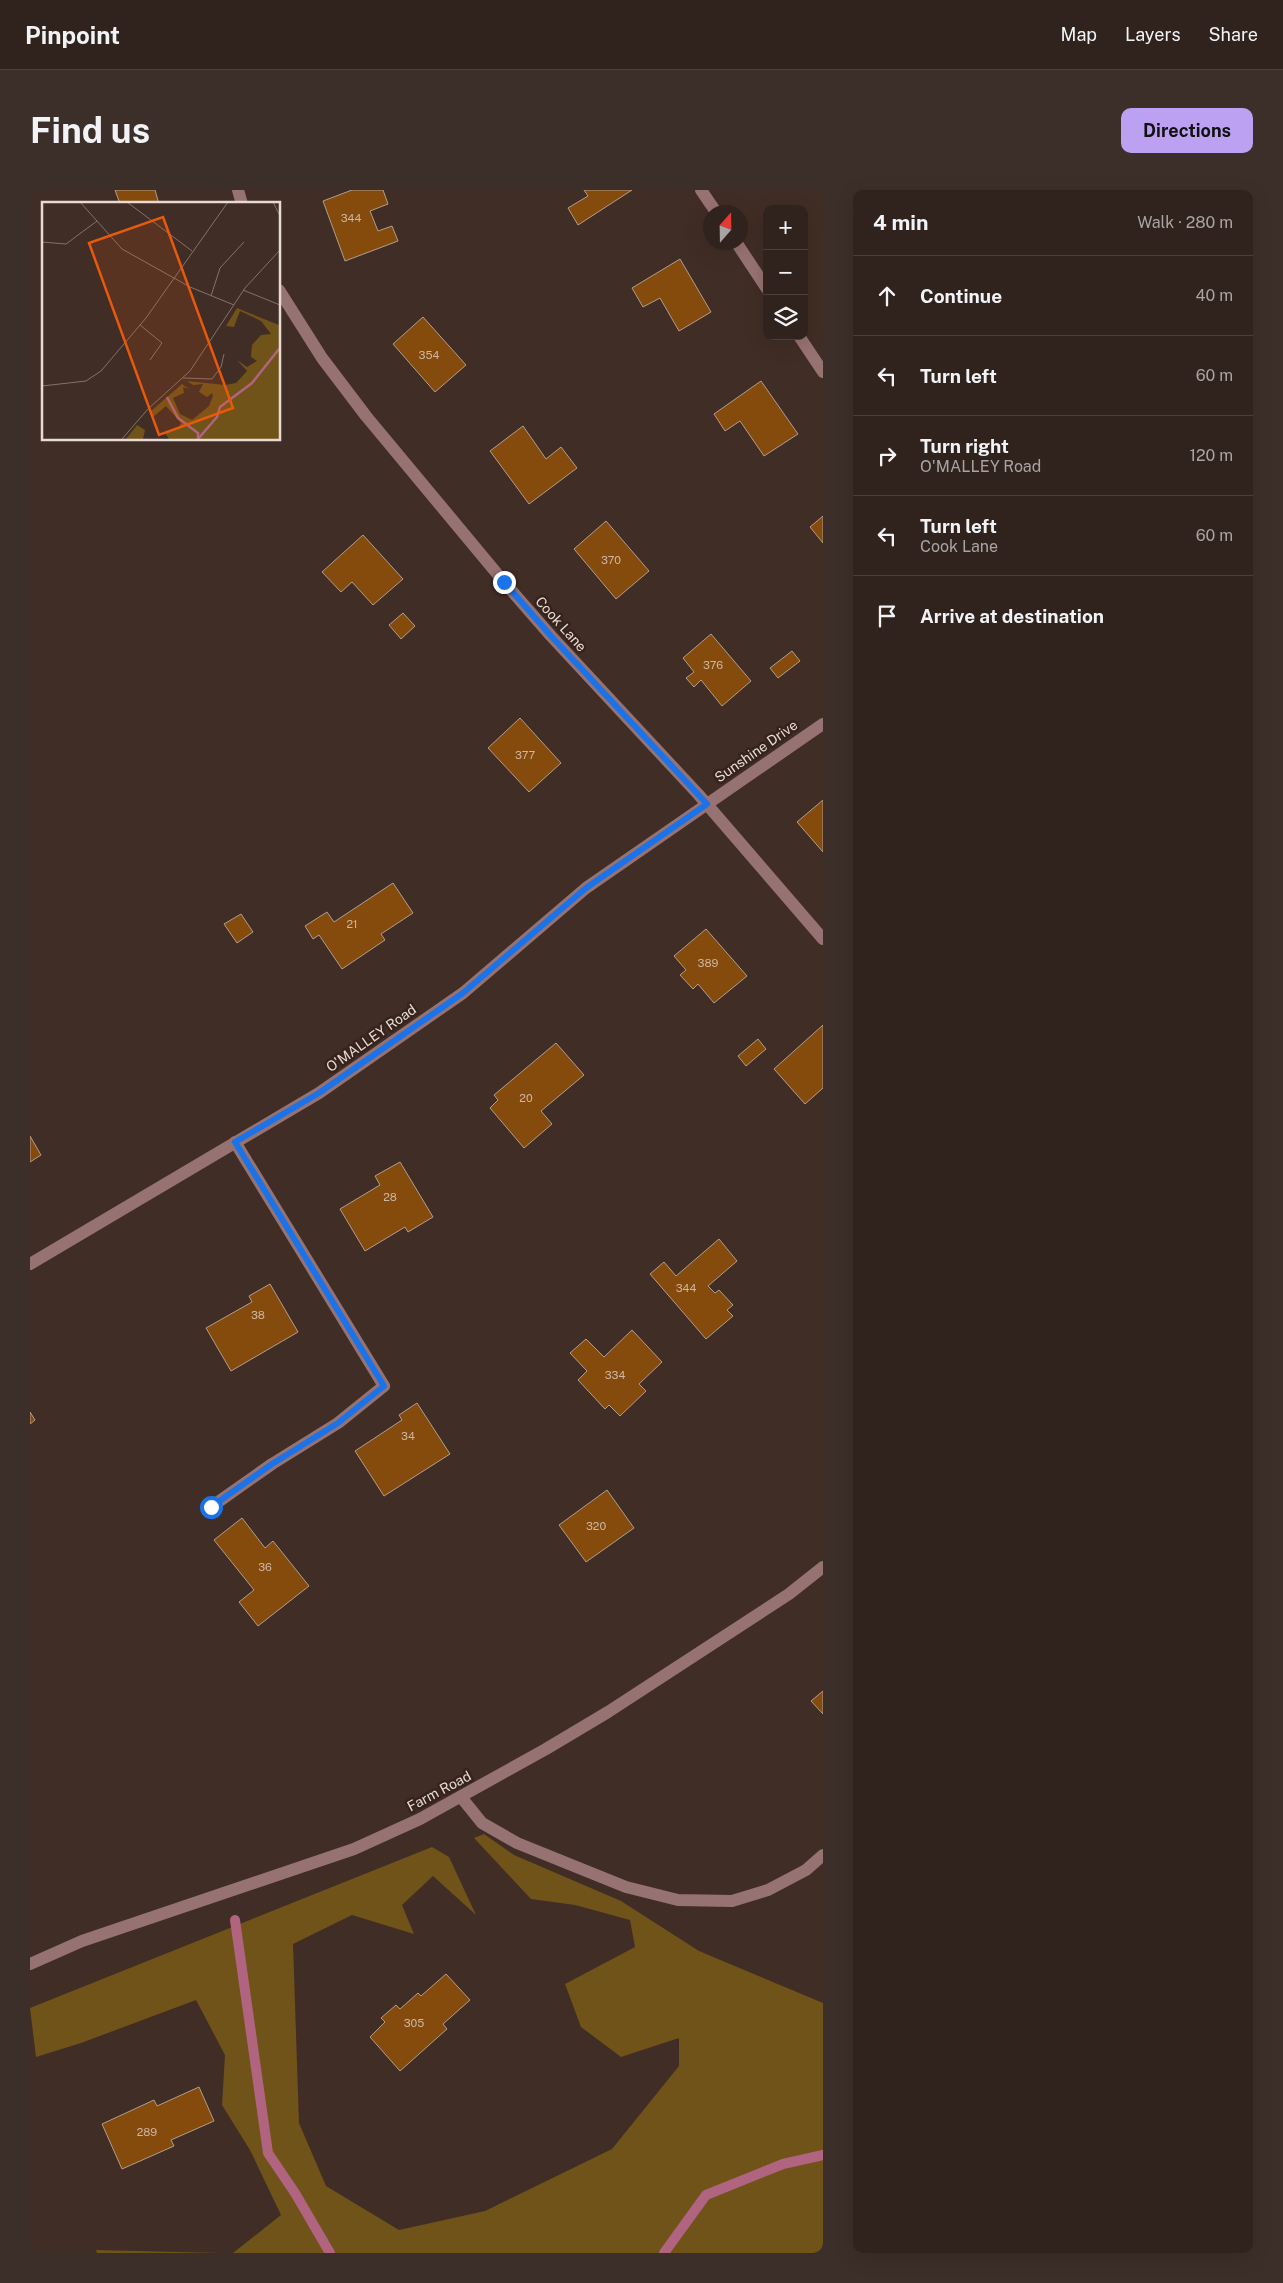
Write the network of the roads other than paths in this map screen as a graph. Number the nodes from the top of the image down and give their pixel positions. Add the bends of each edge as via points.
1 (701, 190) edge
2 (711, 205) edge
3 (741, 250) edge
4 (763, 283) edge
5 (280, 292) edge
6 (802, 340) edge
7 (823, 372) edge
8 (823, 724) edge
9 (707, 804) junction
10 (823, 939) edge
11 (235, 1142) junction
12 (30, 1264) edge
13 (211, 1507) dead end
14 (823, 1567) edge
15 (461, 1797) junction
16 (823, 1856) edge
17 (30, 1964) edge

1 - 2 street
3 - 4 street
5 - 9 street, Cook Lane via 322,358 366,416 504,582
6 - 7 street
8 - 9 street, Sunshine Drive
9 - 10 street, Cook Lane
9 - 11 street, O'MALLEY Road via 586,888 463,993 319,1093
11 - 12 street, O'MALLEY Road
11 - 13 street via 384,1386 338,1423
14 - 15 street, Farm Road via 789,1594 615,1707
15 - 16 street via 482,1822 517,1843 626,1887 678,1900 732,1901 768,1890 806,1870
15 - 17 street, Farm Road via 354,1849 82,1941

